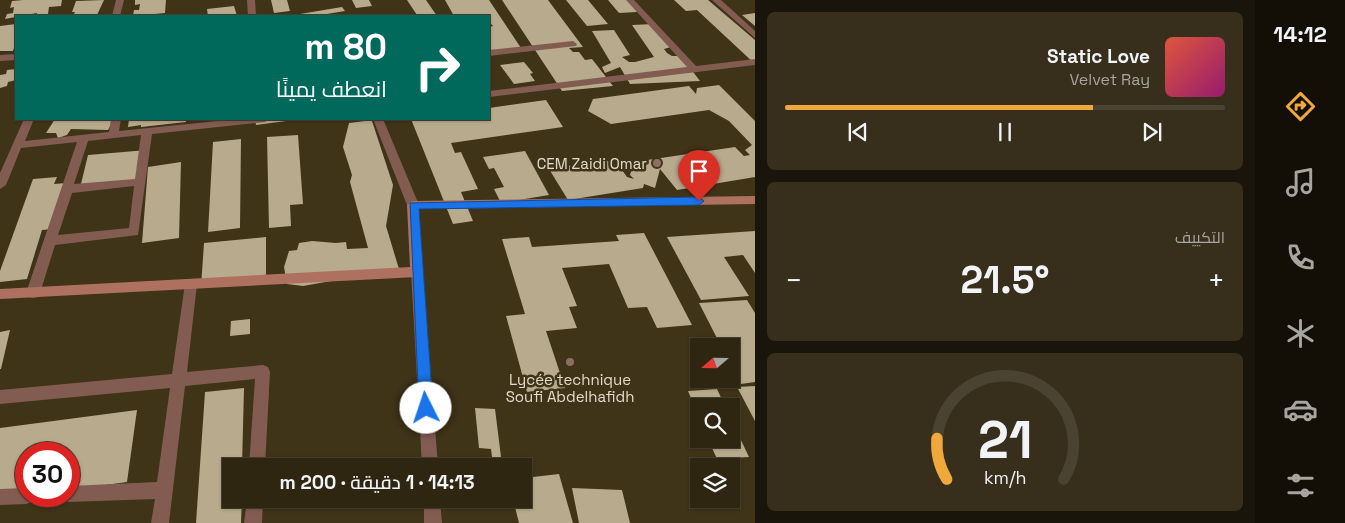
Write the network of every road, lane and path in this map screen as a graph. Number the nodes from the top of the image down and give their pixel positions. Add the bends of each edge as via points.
1 (120, 0) edge
2 (251, 0) edge
3 (630, 0) edge
4 (716, 0) edge
5 (116, 15) edge
6 (252, 15) edge
7 (755, 35) edge
8 (573, 44) dead end
9 (490, 53) edge
10 (15, 57) edge
11 (0, 58) edge
12 (755, 62) edge
13 (693, 69) junction
14 (490, 94) edge
15 (29, 120) edge
16 (116, 120) edge
17 (255, 120) edge
18 (378, 120) edge
19 (147, 131) junction
20 (114, 134) junction
21 (84, 138) junction
22 (18, 145) junction
23 (140, 182) junction
24 (0, 185) edge
25 (67, 190) junction
26 (755, 200) edge
27 (413, 206) junction
28 (50, 241) junction
29 (417, 272) junction
30 (191, 284) junction
31 (33, 292) junction
32 (0, 294) edge
33 (177, 380) junction
34 (0, 396) edge
35 (258, 458) edge
36 (429, 458) edge
37 (164, 490) junction
38 (80, 494) edge
39 (15, 496) edge
40 (0, 497) edge
41 (254, 508) edge
42 (432, 508) edge
43 (160, 523) edge
44 (253, 523) edge
45 (433, 523) edge

1 - 5 street
2 - 6 street
3 - 13 street
4 - 7 street
8 - 9 street
10 - 11 street
12 - 13 street
13 - 14 street
15 - 22 street
16 - 20 street
17 - 19 street
18 - 27 street
19 - 20 street
19 - 23 street
20 - 21 street
21 - 22 street
21 - 25 street
22 - 24 street
23 - 25 street
23 - 28 street via 134,232
25 - 28 street
26 - 27 street
27 - 29 street
28 - 31 street
29 - 30 street
29 - 36 street
30 - 31 street
30 - 33 street
31 - 32 street
33 - 34 street
33 - 35 street via 263,372
33 - 37 street
37 - 38 street
37 - 43 street
39 - 40 street
41 - 44 street
42 - 45 street

